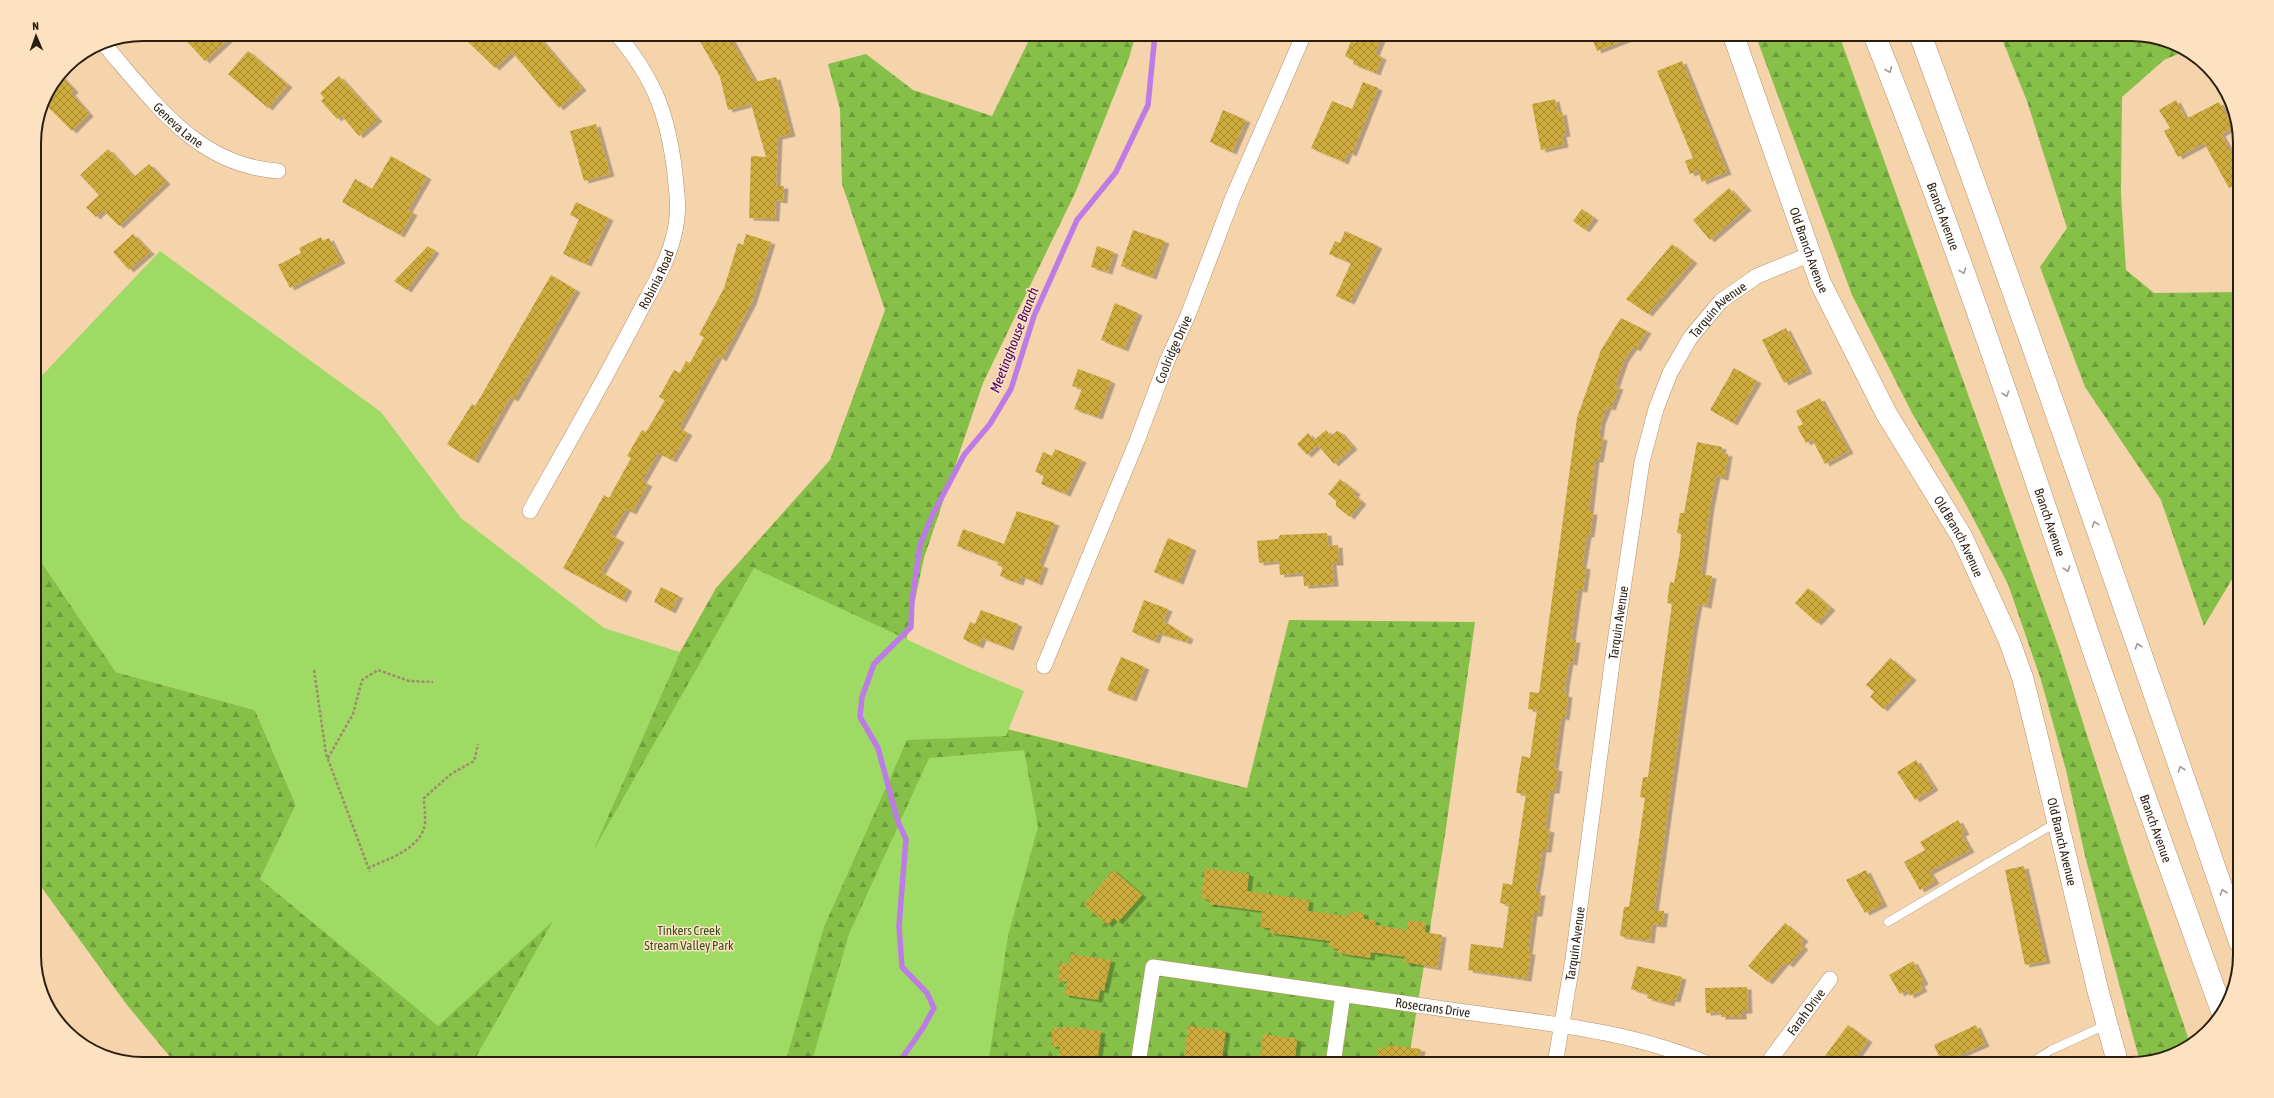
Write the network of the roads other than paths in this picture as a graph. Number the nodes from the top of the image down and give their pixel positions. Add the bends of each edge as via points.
1 (622, 41) edge
2 (1301, 41) edge
3 (1735, 41) edge
4 (1877, 41) edge
5 (1923, 41) edge
6 (107, 48) edge
7 (278, 171) dead end
8 (1811, 254) junction
9 (530, 511) dead end
10 (1044, 666) dead end
11 (2058, 821) junction
12 (1888, 922) dead end
13 (2233, 922) edge
14 (1830, 978) dead end
15 (1343, 995) junction
16 (2220, 1005) edge
17 (2107, 1024) junction
18 (1560, 1025) junction
19 (1139, 1057) edge
20 (1334, 1057) edge
21 (1556, 1057) edge
22 (1691, 1057) edge
23 (1772, 1057) edge
24 (2040, 1057) edge
25 (2116, 1057) edge

1 - 9 street, Robinia Road via 642,66 661,104 670,140 678,216 669,253
2 - 10 street, Coolridge Drive via 1230,204 1188,316 1167,361 1137,441
3 - 8 main road, Old Branch Avenue
4 -> 16 highway, Branch Avenue via 1907,115 1985,332
13 -> 5 highway
6 - 7 street, Geneva Lane via 164,112 201,145 233,162
8 - 11 main road, Old Branch Avenue via 1820,282 1864,373 1907,449 1962,537 1999,615 2023,680
8 - 18 street, Tarquin Avenue via 1757,276 1721,301 1701,322 1686,344 1670,373 1656,409 1642,462 1613,656 1572,966
11 - 12 lane
11 - 17 main road, Old Branch Avenue
14 - 23 street, Farah Drive
15 - 18 street, Rosecrans Drive
15 - 19 street, Rosecrans Drive via 1153,967
15 - 20 street
17 - 24 lane
17 - 25 main road, Old Branch Avenue
18 - 21 street, Tarquin Avenue
18 - 22 street, Rosecrans Drive via 1632,1038

